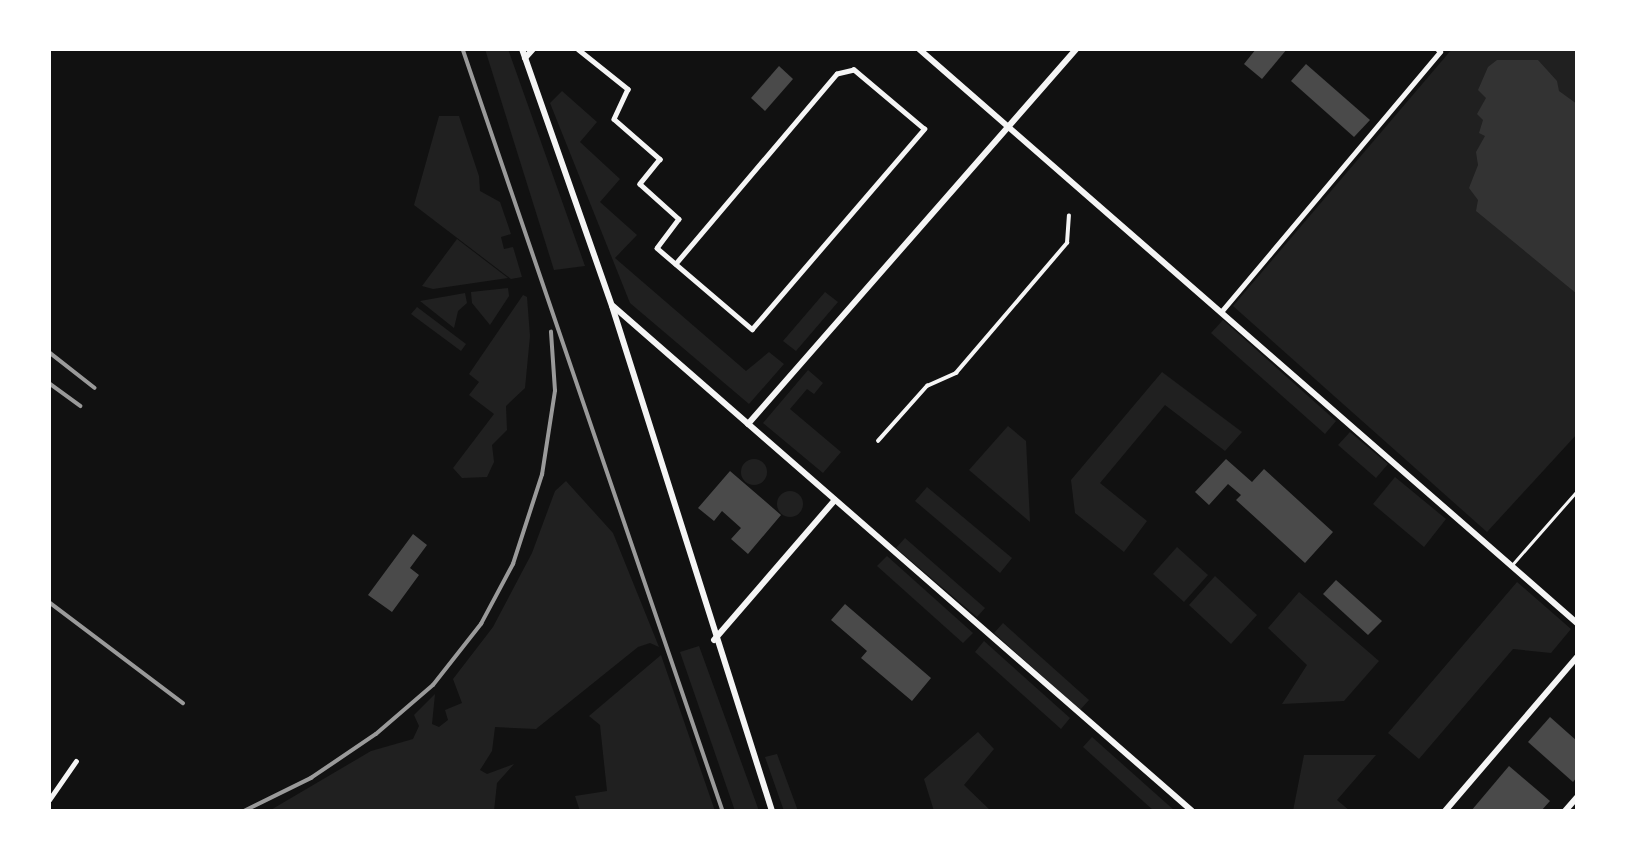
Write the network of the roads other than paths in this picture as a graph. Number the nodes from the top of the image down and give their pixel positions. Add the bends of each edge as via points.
1 (522, 49) edge
2 (533, 49) edge
3 (578, 49) edge
4 (919, 49) edge
5 (1076, 49) edge
6 (1437, 49) edge
7 (525, 58) junction
8 (1009, 127) junction
9 (1069, 216) dead end
10 (676, 264) junction
11 (612, 306) junction
12 (1221, 313) junction
13 (748, 424) junction
14 (878, 442) dead end
15 (1577, 491) edge
16 (835, 500) junction
17 (1511, 566) junction
18 (1577, 623) edge
19 (715, 640) junction
20 (1577, 657) edge
21 (76, 761) dead end
22 (1577, 797) edge
23 (49, 800) edge
24 (772, 811) edge
25 (1192, 811) edge
26 (1445, 811) edge
27 (1565, 811) edge

1 - 7 main road
2 - 7 main road
3 - 10 street via 628,89 614,119 660,159 640,184 679,219 657,248
4 - 8 main road
5 - 8 main road
6 - 12 street via 1440,52
7 - 11 main road
8 - 12 main road
8 - 13 main road
9 - 14 street via 1067,243 956,373 927,386
10 - 10 street via 837,74 854,70 924,129 752,329
11 - 13 main road
11 - 19 main road
12 - 17 main road
13 - 16 main road
15 - 17 lane
16 - 19 main road
16 - 25 main road
17 - 18 main road
19 - 24 main road
20 - 26 main road
21 - 23 street
22 - 27 main road

